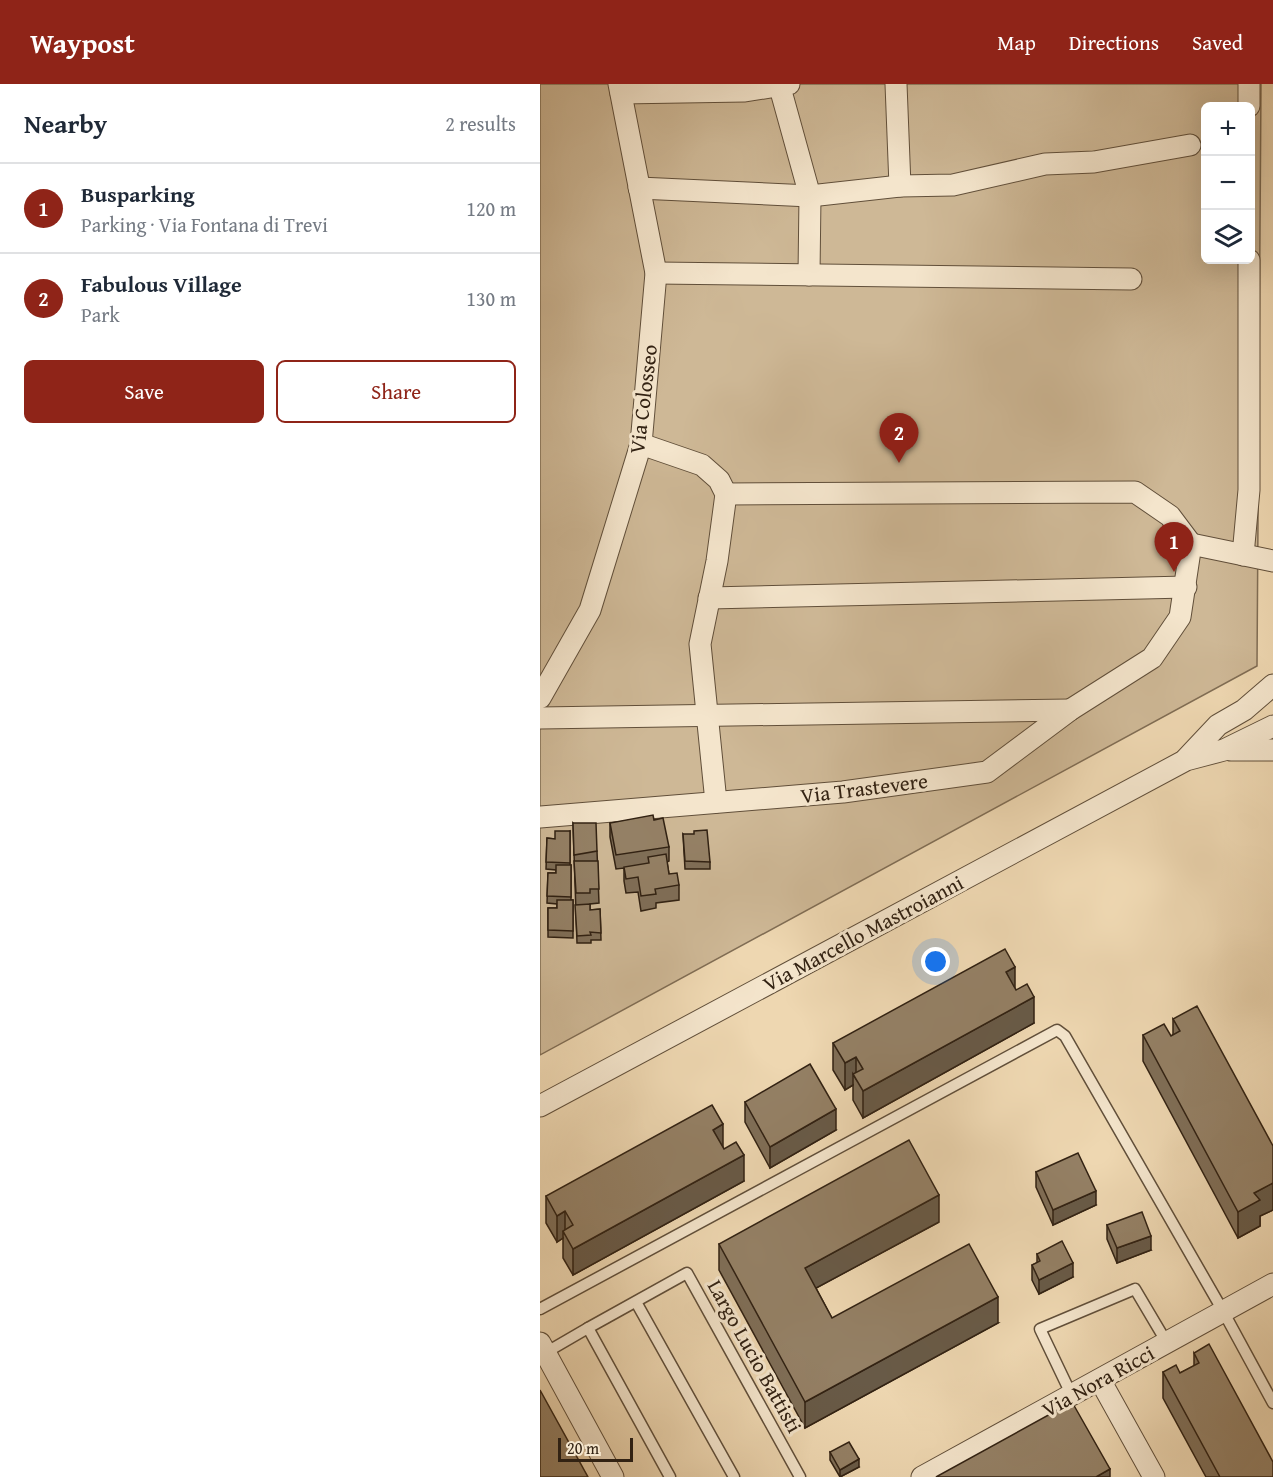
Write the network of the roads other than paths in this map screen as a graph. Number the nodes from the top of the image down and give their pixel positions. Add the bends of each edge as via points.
1 (896, 84) edge
2 (1249, 84) edge
3 (782, 85) edge
4 (620, 89) edge
5 (1249, 102) edge
6 (1190, 145) dead end
7 (900, 186) junction
8 (639, 188) junction
9 (810, 196) junction
10 (1249, 264) edge
11 (656, 273) junction
12 (809, 275) junction
13 (1131, 279) dead end
14 (641, 444) junction
15 (726, 494) junction
16 (1191, 544) junction
17 (1243, 555) junction
18 (1273, 561) edge
19 (1186, 587) junction
20 (710, 598) junction
21 (1273, 685) edge
22 (540, 698) edge
23 (1070, 710) junction
24 (707, 716) junction
25 (540, 718) edge
26 (1273, 726) edge
27 (1224, 750) junction
28 (1273, 750) edge
29 (1186, 760) junction
30 (716, 802) junction
31 (540, 817) edge
32 (540, 1106) edge
33 (1273, 1284) edge
34 (636, 1302) junction
35 (540, 1309) edge
36 (1223, 1311) junction
37 (588, 1328) junction
38 (1167, 1343) junction
39 (543, 1348) edge
40 (1100, 1380) junction
41 (1072, 1396) junction
42 (1273, 1403) edge
43 (613, 1477) edge
44 (670, 1477) edge
45 (734, 1477) edge
46 (800, 1477) edge
47 (922, 1477) edge
48 (1154, 1477) edge

1 - 7 street
2 - 5 street
3 - 4 street via 745,91
3 - 9 street
4 - 8 street, Via Colosseo
6 - 7 street via 1094,162 1045,164 953,185
7 - 9 street
8 - 9 street
8 - 11 street, Via Colosseo
9 - 12 street
10 - 17 street via 1249,490
11 - 12 street
11 - 14 street, Via Colosseo
12 - 13 street
14 - 15 street via 702,465 719,480
14 - 22 street, Via Colosseo via 590,610
15 - 16 street via 1135,492 1170,516
15 - 20 street
16 - 17 street
16 - 19 street
17 - 18 street
19 - 20 street
19 - 23 street, Via Trastevere via 1180,617 1152,658
20 - 24 street via 700,645
21 - 29 street via 1244,710 1218,725
23 - 24 street
23 - 30 street, Via Trastevere via 987,772 843,792
24 - 25 street
24 - 30 street
26 - 27 street
27 - 28 street
27 - 29 street
29 - 32 street, Via Marcello Mastroianni
30 - 31 street, Via Trastevere
33 - 36 street, Via Nora Ricci
34 - 37 lane, Largo Lucio Battisti
34 - 45 lane
34 - 46 lane, Largo Lucio Battisti via 687,1274
35 - 36 lane via 1057,1030 1065,1036
36 - 38 street, Via Nora Ricci
36 - 42 lane
37 - 39 lane, Largo Lucio Battisti
37 - 44 lane
38 - 40 street, Via Nora Ricci
38 - 41 lane via 1135,1289 1040,1329
39 - 43 street
40 - 41 street, Via Nora Ricci
40 - 48 street
41 - 47 street, Via Nora Ricci

